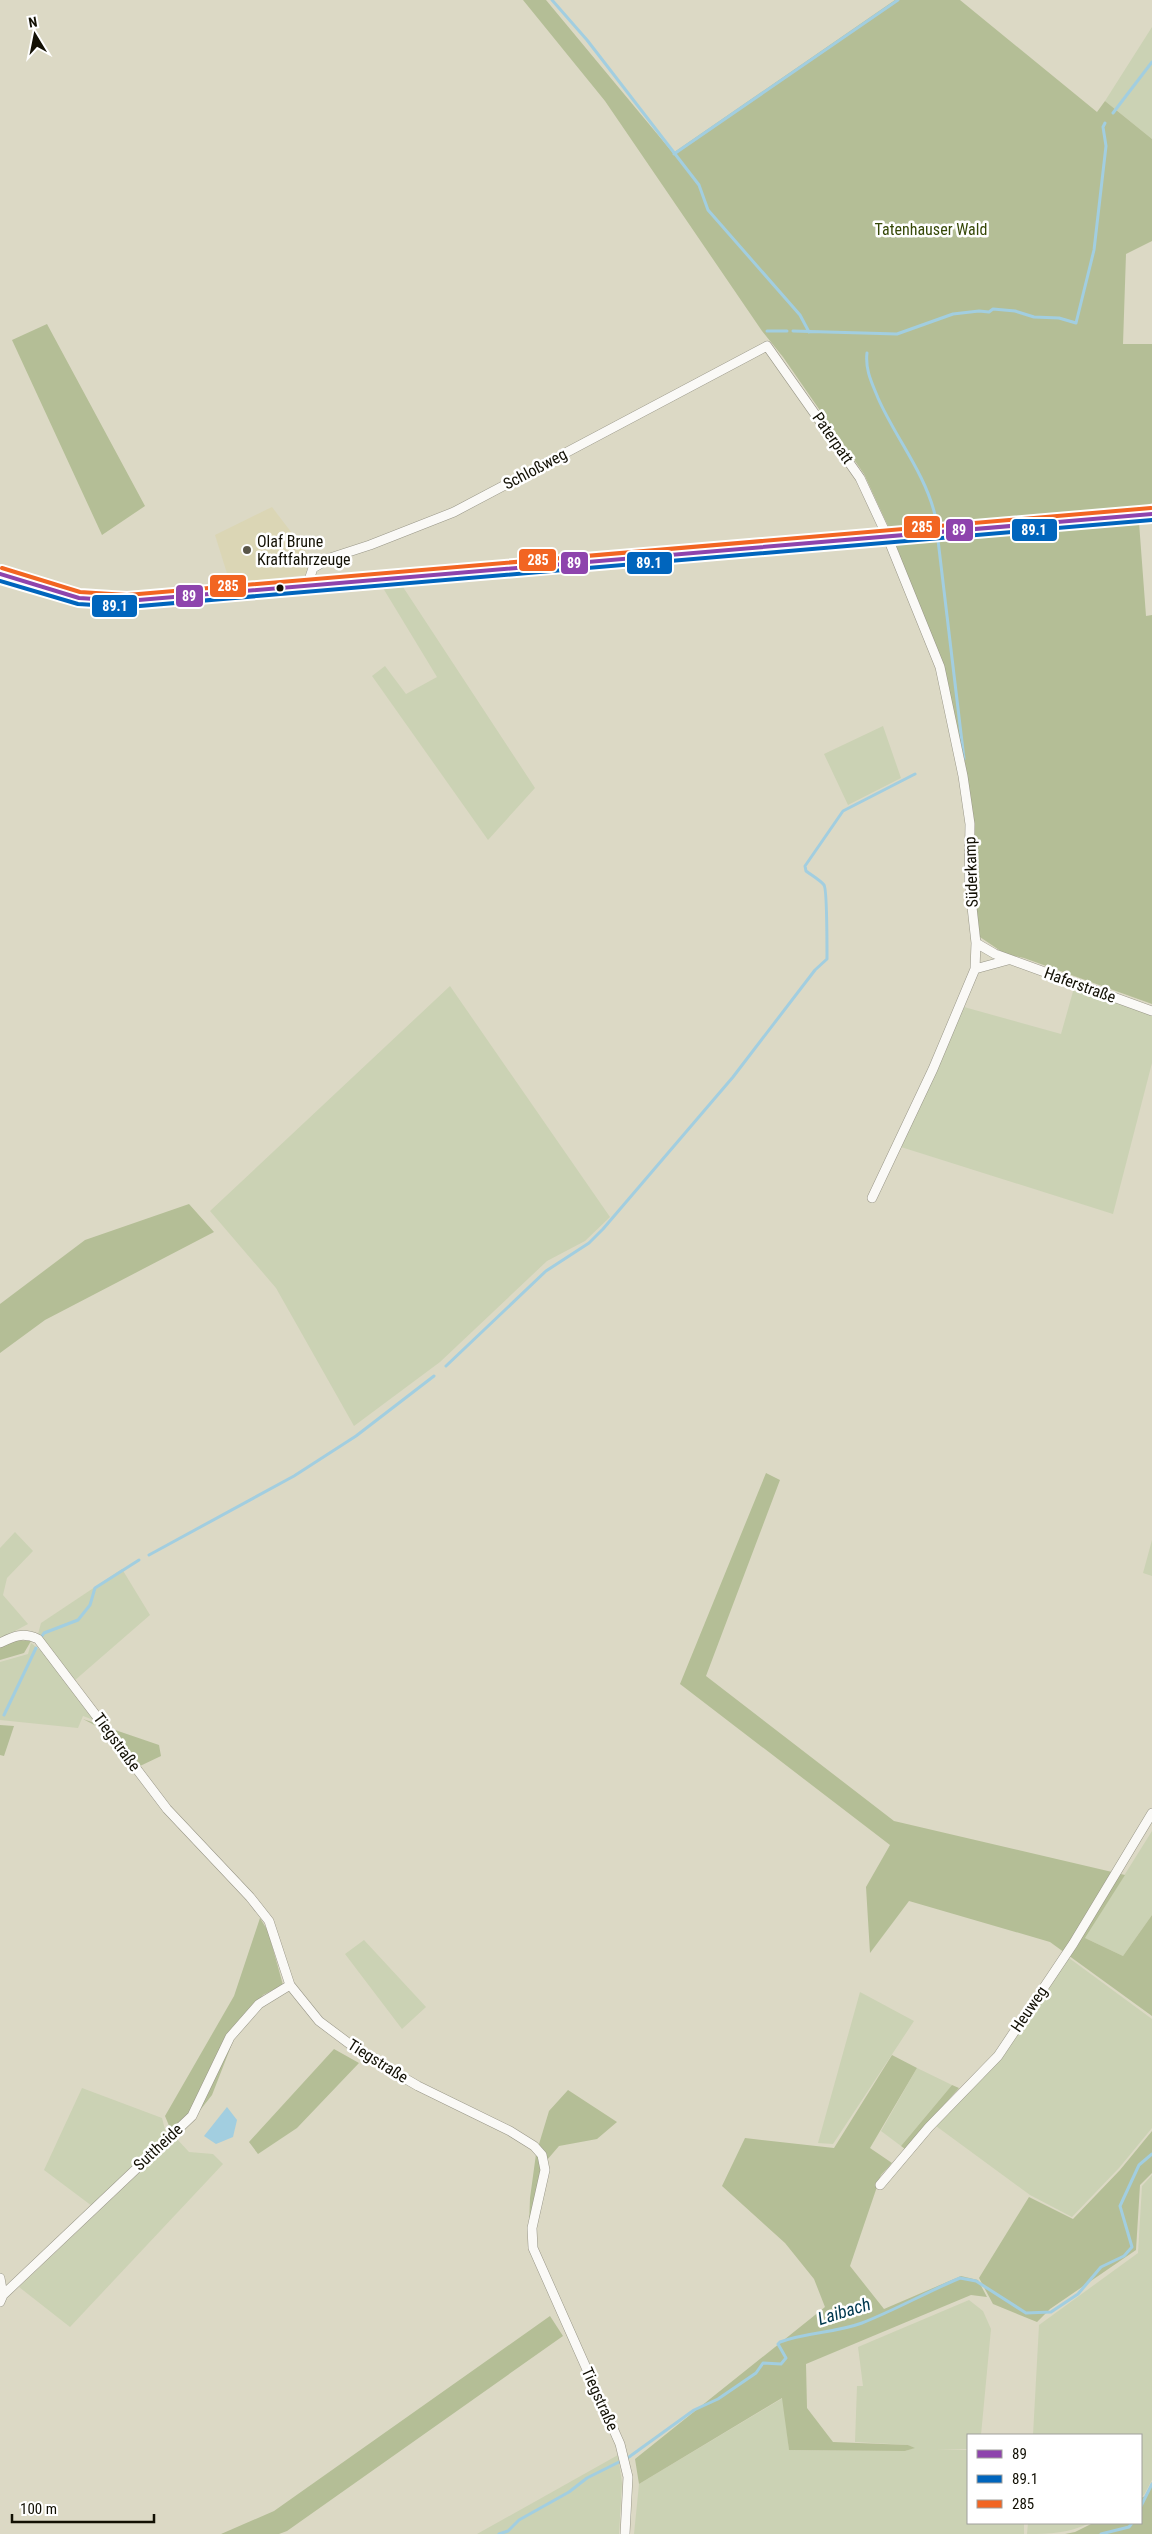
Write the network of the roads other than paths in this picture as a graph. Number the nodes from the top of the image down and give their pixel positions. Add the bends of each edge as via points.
1 (767, 346) joint
2 (1152, 514) edge
3 (887, 536) junction
4 (0, 574) edge
5 (307, 586) junction
6 (976, 943) junction
7 (1008, 960) junction
8 (975, 969) junction
9 (1152, 1011) edge
10 (872, 1198) dead end
11 (0, 1643) edge
12 (1152, 1813) edge
13 (290, 1985) junction
14 (880, 2185) dead end
15 (0, 2278) edge
16 (2, 2298) edge
17 (625, 2534) edge

1 - 3 street, Paterpatt via 860,478
1 - 5 street, Schloßweg via 454,512 330,558 313,568
2 - 3 main road
3 - 5 main road
3 - 6 street, Süderkamp via 940,667 955,733 970,824 969,880
4 - 5 main road via 79,598 101,601
6 - 7 street, Haferstraße
6 - 8 street, Süderkamp
7 - 8 street
7 - 9 street, Haferstraße
8 - 10 street, Süderkamp via 933,1069
11 - 13 street, Tiegstraße via 27,1634 38,1639 167,1809 269,1921
12 - 14 street, Heuweg via 1073,1944 998,2056 929,2127
13 - 16 street, Suttheide via 259,2004 230,2037 192,2116
13 - 17 street, Tiegstraße via 318,2021 363,2054 418,2086 510,2131 542,2155 545,2170 532,2228 533,2248 620,2444 628,2477
15 - 16 street, Suttheide

